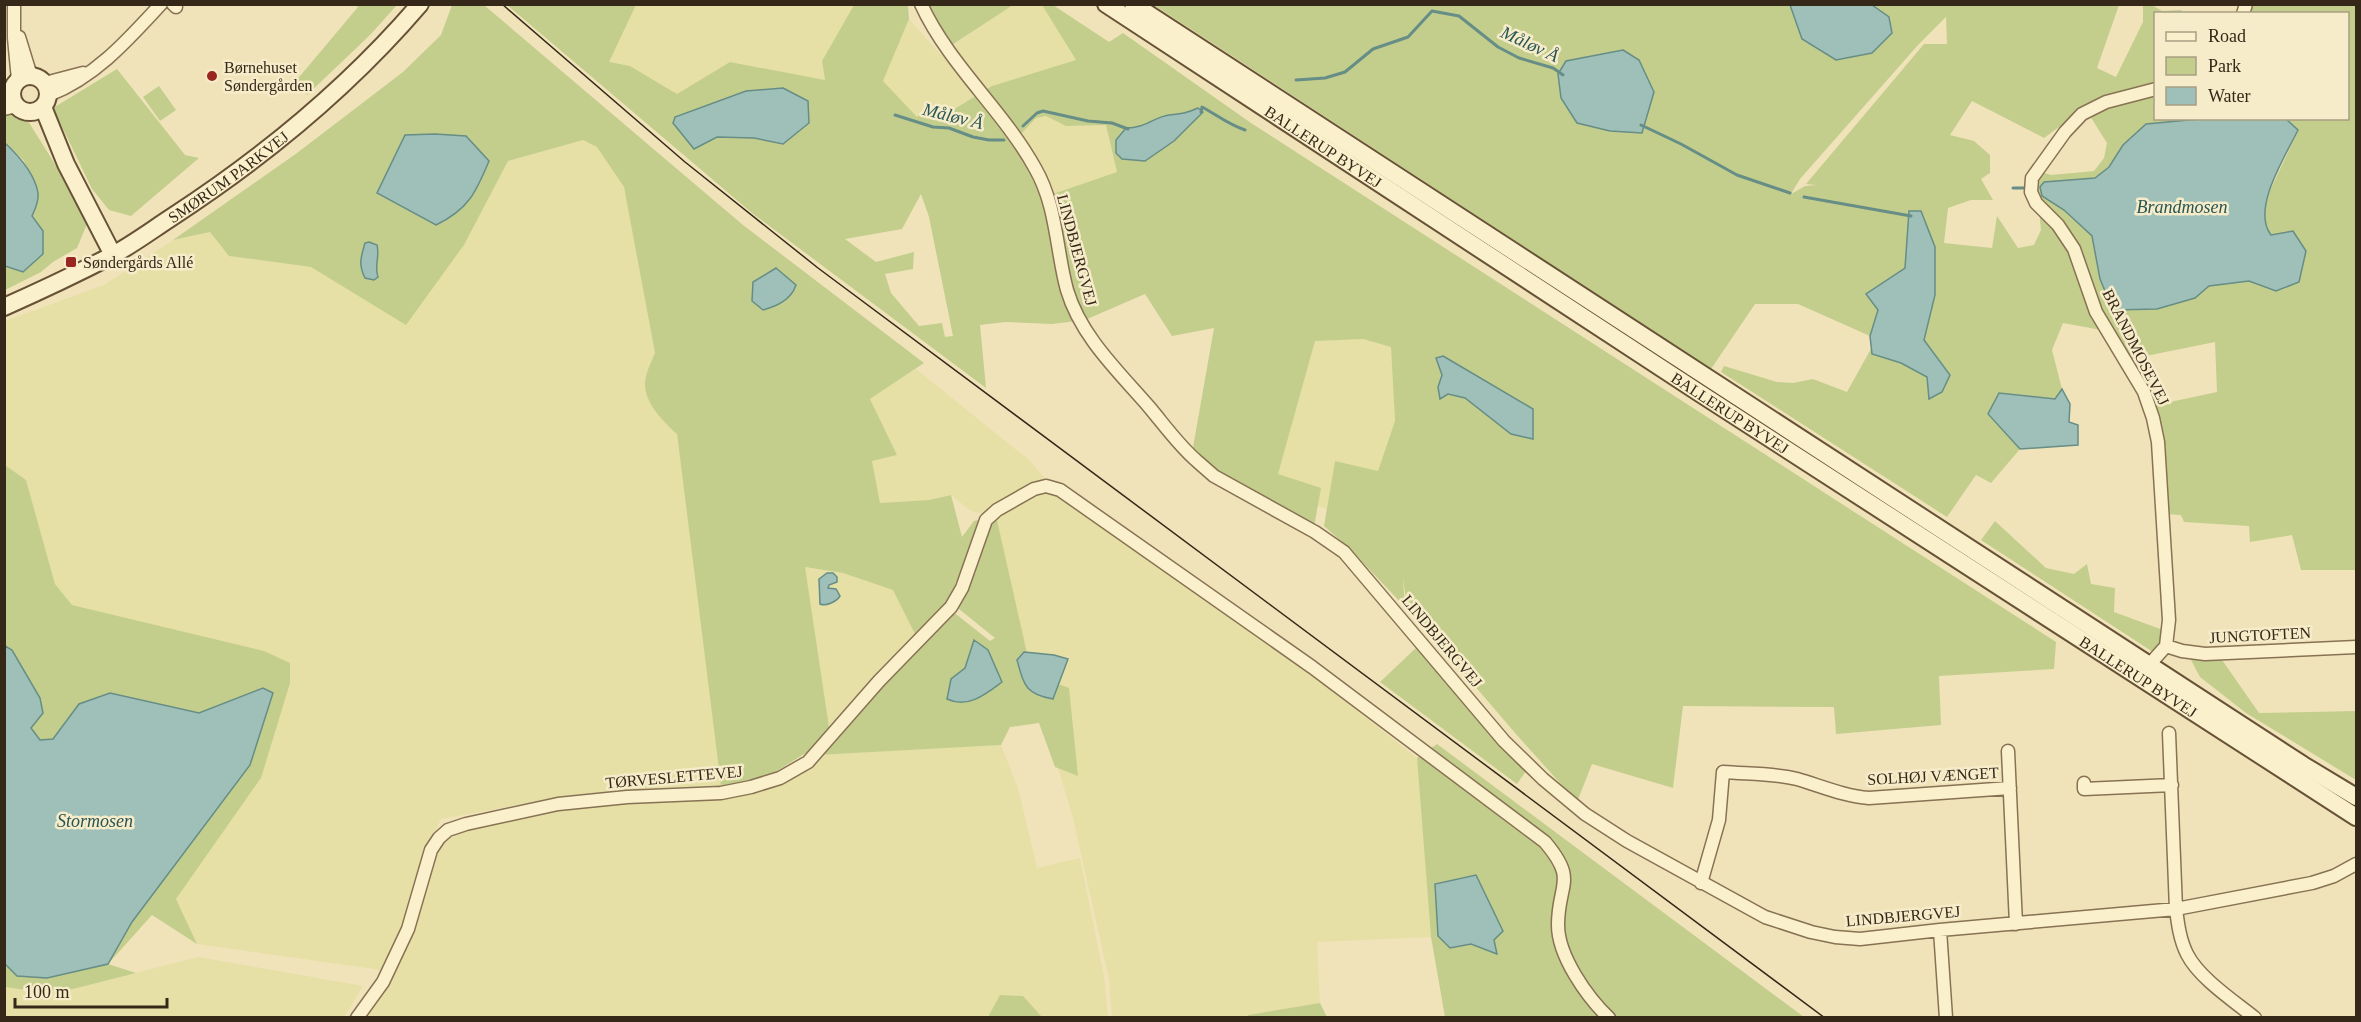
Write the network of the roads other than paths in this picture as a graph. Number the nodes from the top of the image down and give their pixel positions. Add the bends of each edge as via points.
1 (14, 4) edge
2 (161, 4) edge
3 (420, 4) edge
4 (921, 4) edge
5 (1106, 4) edge
6 (1133, 4) edge
7 (2154, 90) edge
8 (25, 96) edge
9 (113, 255) junction
10 (4, 307) edge
11 (2166, 646) junction
12 (2356, 647) edge
13 (2149, 665) junction
14 (2169, 733) dead end
15 (2008, 751) dead end
16 (2084, 783) dead end
17 (2172, 785) junction
18 (2010, 788) junction
19 (2356, 797) edge
20 (2356, 817) edge
21 (2356, 864) edge
22 (1701, 883) junction
23 (2176, 909) junction
24 (2016, 924) junction
25 (1940, 930) junction
26 (357, 1017) edge
27 (1609, 1017) edge
28 (1946, 1017) edge
29 (2255, 1017) edge

1 - 8 street
2 - 8 street via 116,53 85,78
3 - 9 main road, SMØRUM PARKVEJ via 345,83 280,141
4 - 22 street, LINDBJERGVEJ via 933,29 1015,135 1037,170 1054,216 1066,288 1080,323 1191,456 1214,476 1344,552 1504,741 1543,779 1602,825
5 - 20 main road, BALLERUP BYVEJ
6 - 13 main road, BALLERUP BYVEJ
7 - 11 street, BRANDMOSEVEJ via 2106,102 2082,114 2032,178 2031,192 2074,249 2096,312 2144,392 2153,418 2158,442 2169,620
8 - 9 main road
9 - 10 main road, SMØRUM PARKVEJ
11 - 12 street, JUNGTOFTEN via 2205,654
11 - 13 street
13 - 19 main road, BALLERUP BYVEJ
14 - 17 street
15 - 18 street, SOLHØJ VÆNGET
16 - 17 street via 2084,789
17 - 23 street
18 - 22 street, SOLHØJ VÆNGET via 1869,798 1774,775 1723,772 1719,820
18 - 24 street, SOLHØJ VÆNGET
21 - 23 street, LINDBJERGVEJ via 2312,883
22 - 25 street, LINDBJERGVEJ via 1765,917 1835,937 1860,939
23 - 24 street, LINDBJERGVEJ
23 - 29 street via 2180,934 2195,967
24 - 25 street, LINDBJERGVEJ
25 - 28 street
26 - 27 street, TØRVESLETTEVEJ via 383,982 408,929 431,850 448,830 558,804 751,788 808,762 951,607 962,588 986,520 1034,489 1046,486 1060,490 1232,610 1545,842 1563,869 1565,884 1558,923 1567,962

